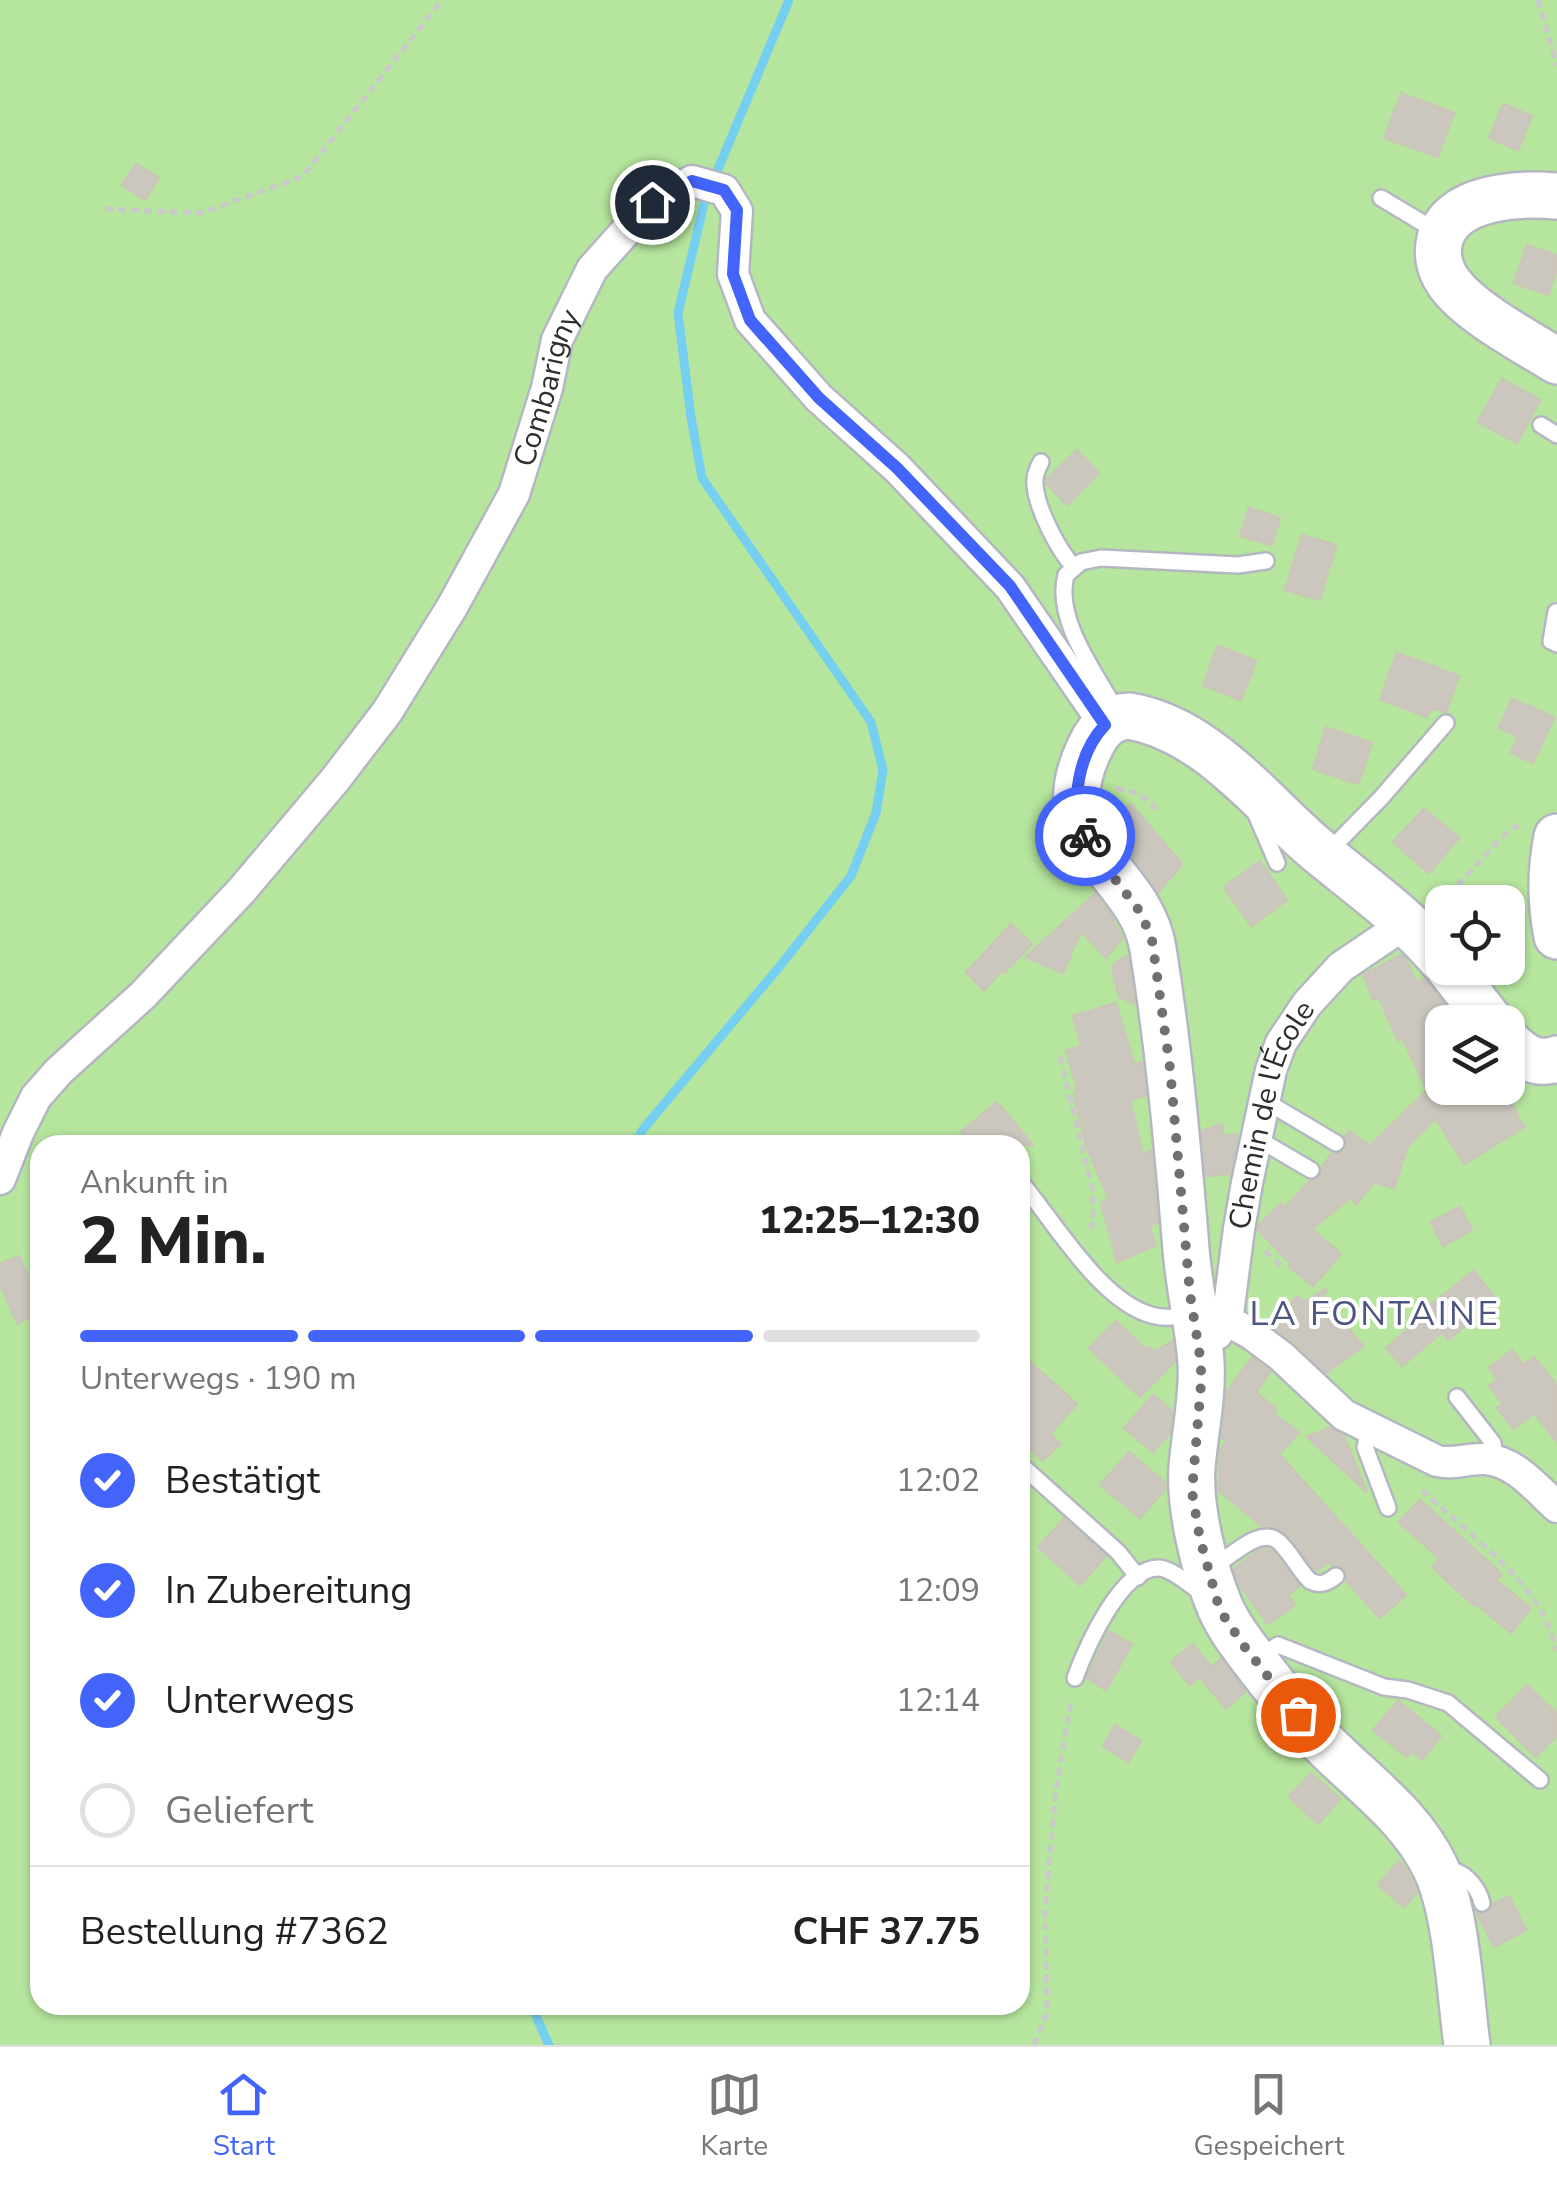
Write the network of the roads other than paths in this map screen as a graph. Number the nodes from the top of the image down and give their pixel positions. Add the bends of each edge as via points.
1 (1557, 196) edge
2 (1381, 198) dead end
3 (1443, 230) junction
4 (1557, 361) edge
5 (1541, 425) dead end
6 (1557, 435) edge
7 (1041, 462) dead end
8 (1266, 560) dead end
9 (1074, 568) junction
10 (1556, 612) edge
11 (1557, 644) edge
12 (1112, 721) junction
13 (1446, 723) dead end
14 (1249, 785) junction
15 (1542, 828) edge
16 (1324, 855) junction
17 (1277, 863) dead end
18 (1408, 925) junction
19 (1557, 936) edge
20 (1425, 942) edge
21 (1462, 985) edge
22 (1478, 1005) edge
23 (1525, 1055) edge
24 (1557, 1059) edge
25 (1264, 1102) junction
26 (1256, 1141) junction
27 (1336, 1143) dead end
28 (1311, 1170) dead end
29 (0, 1179) edge
30 (1030, 1194) edge
31 (1206, 1325) junction
32 (1457, 1397) dead end
33 (1367, 1439) dead end
34 (1491, 1460) junction
35 (1030, 1473) edge
36 (1557, 1507) edge
37 (1388, 1508) dead end
38 (1336, 1576) dead end
39 (1138, 1578) junction
40 (1211, 1579) junction
41 (1254, 1660) junction
42 (1075, 1678) road end
43 (1540, 1780) dead end
44 (1437, 1872) junction
45 (1482, 1903) dead end
46 (1466, 2045) edge

1 - 3 street via 1478,204
2 - 3 lane
3 - 4 street via 1438,257 1448,282
5 - 6 lane
7 - 9 lane via 1036,492 1054,540
8 - 9 lane via 1238,565 1100,558
9 - 12 lane via 1064,579 1066,611
10 - 11 lane via 1550,641
12 - 14 street via 1138,718 1168,728
12 - 29 street, Combarigny via 1010,586 819,398 750,320 733,274 737,210 724,190 692,181 652,202 592,269 557,340 514,494 387,712 242,890 36,1097
12 - 31 street via 1088,750 1077,800 1080,826 1141,913 1152,940
13 - 16 lane
14 - 16 street
14 - 17 lane via 1244,795
15 - 19 street
16 - 18 street
18 - 20 street
18 - 25 street, Chemin de l'École via 1351,958 1307,1004 1280,1043
21 - 22 street
23 - 24 street
25 - 26 street, Chemin de l'École
25 - 27 lane
26 - 28 lane
26 - 31 street, Chemin de l'École via 1230,1304
30 - 31 lane via 1073,1251 1132,1308
31 - 34 street via 1250,1333 1355,1422 1437,1461
31 - 40 street via 1192,1492
32 - 34 lane via 1492,1443
33 - 37 lane
34 - 36 street via 1520,1473
35 - 39 lane
38 - 40 lane via 1316,1584 1266,1535 1220,1564
39 - 40 lane via 1166,1570 1201,1592
39 - 42 lane via 1104,1615
40 - 41 street via 1225,1618
41 - 43 lane via 1278,1646 1384,1687 1448,1703
41 - 44 street via 1321,1741 1400,1816
44 - 45 lane via 1458,1871
44 - 46 street

